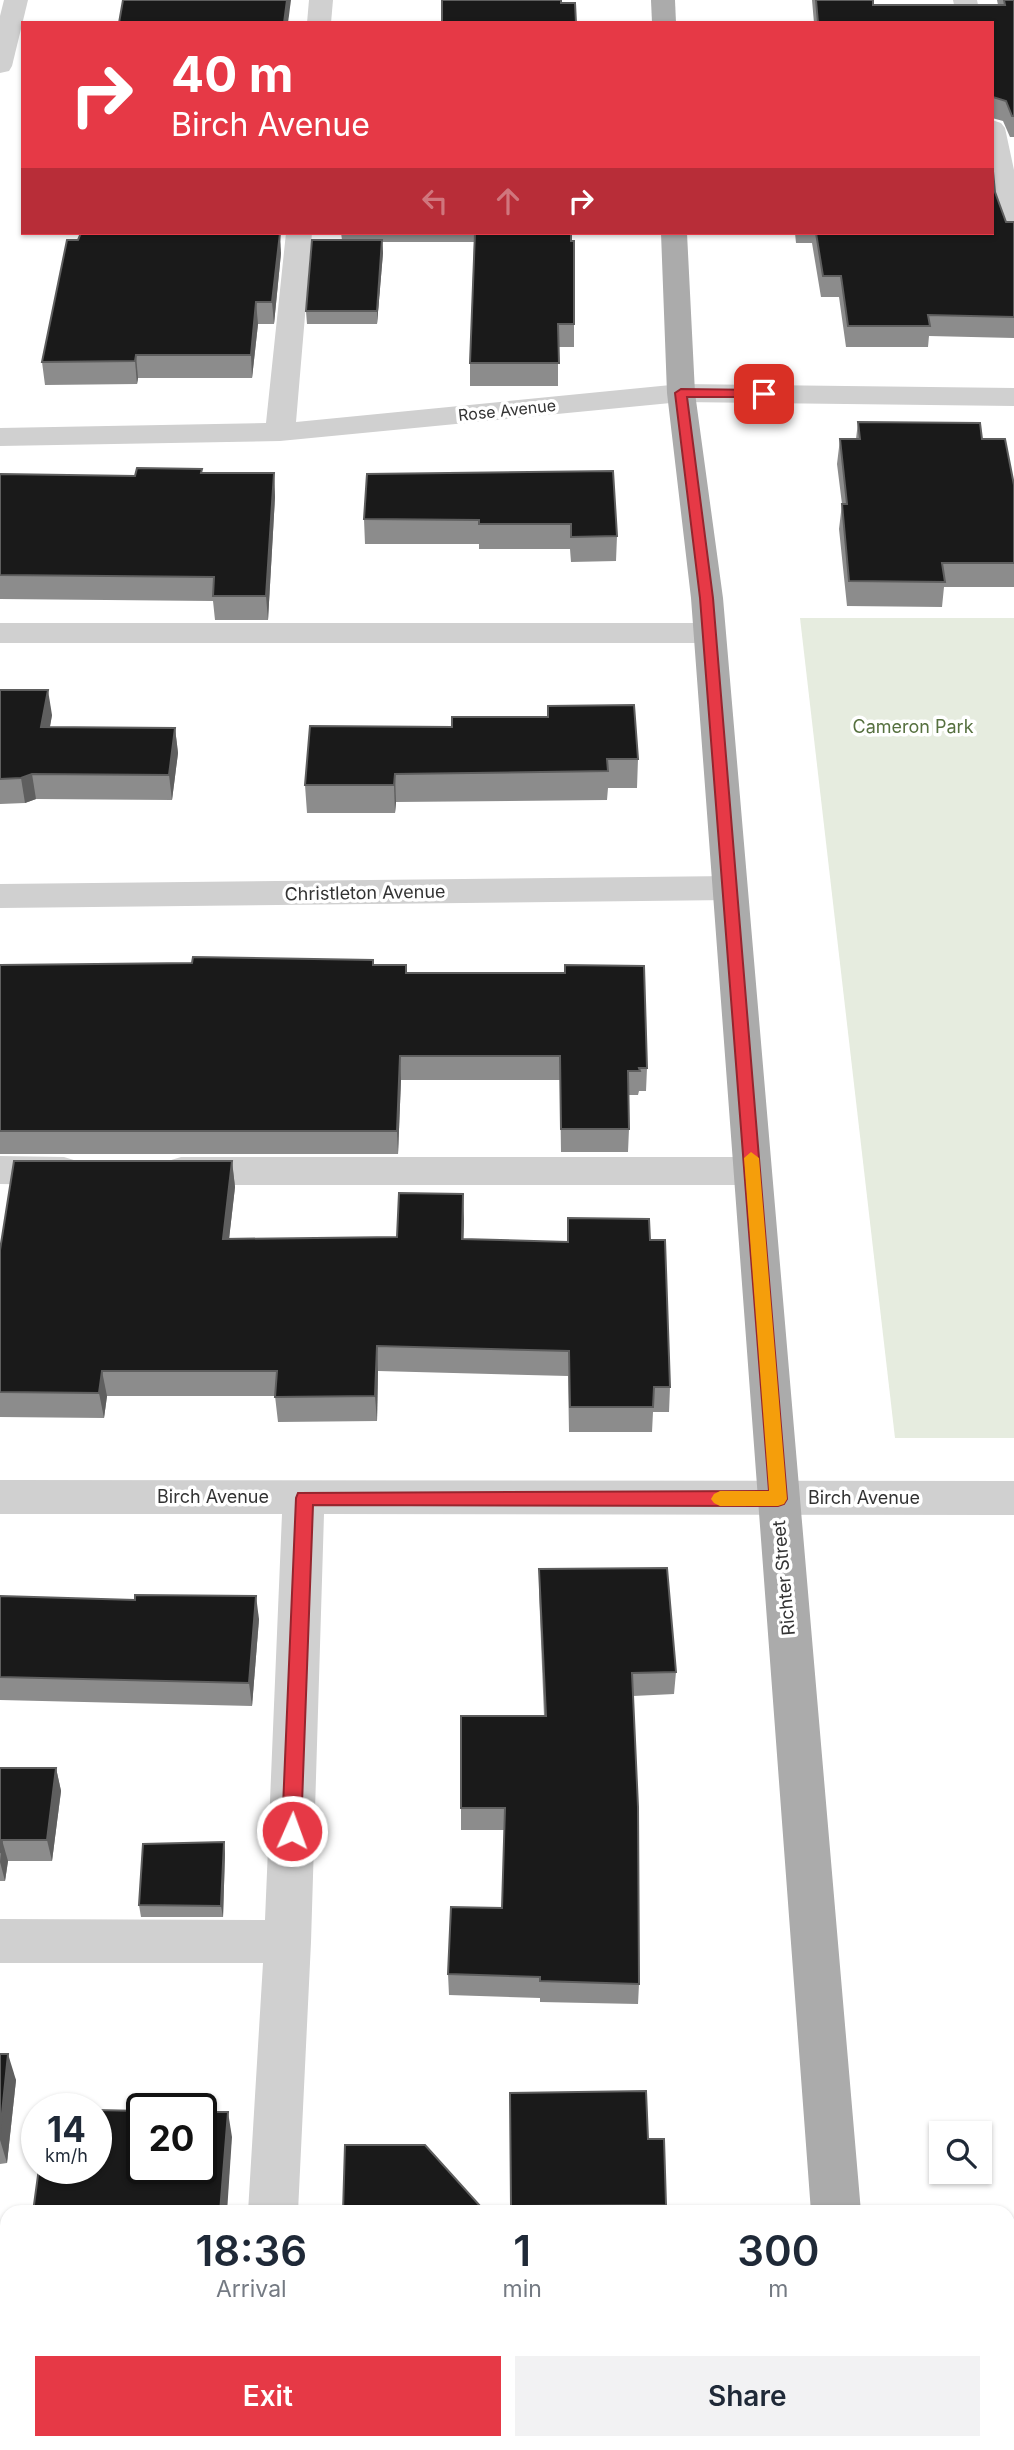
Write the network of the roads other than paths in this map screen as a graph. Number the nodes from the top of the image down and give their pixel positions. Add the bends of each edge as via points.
1 (16, 0) edge
2 (321, 0) edge
3 (663, 0) edge
4 (965, 0) edge
5 (319, 21) edge
6 (664, 21) edge
7 (970, 21) edge
8 (0, 66) edge
9 (994, 137) edge
10 (1014, 232) edge
11 (299, 235) edge
12 (674, 235) edge
13 (681, 393) junction
14 (1014, 397) edge
15 (279, 432) junction
16 (0, 437) edge
17 (0, 633) edge
18 (709, 633) junction
19 (730, 888) junction
20 (0, 895) edge
21 (0, 1170) edge
22 (97, 1171) edge
23 (153, 1171) edge
24 (752, 1171) junction
25 (0, 1497) edge
26 (304, 1498) junction
27 (1014, 1498) edge
28 (778, 1499) junction
29 (0, 1941) edge
30 (288, 1942) junction
31 (273, 2205) edge
32 (835, 2205) edge

1 - 8 street
2 - 5 street
3 - 6 main road
4 - 7 street
9 - 10 street
11 - 15 street
12 - 13 main road, Richter Street
13 - 14 street, Rose Avenue
13 - 15 street, Rose Avenue
13 - 18 main road, Richter Street
15 - 16 street, Rose Avenue
17 - 18 street
18 - 19 main road, Richter Street
19 - 20 street, Christleton Avenue
19 - 24 main road, Richter Street
21 - 22 street
23 - 24 street
24 - 28 main road, Richter Street
25 - 26 street, Birch Avenue
26 - 28 street, Birch Avenue
26 - 30 street
27 - 28 street, Birch Avenue
28 - 32 main road, Richter Street
29 - 30 street
30 - 31 street

